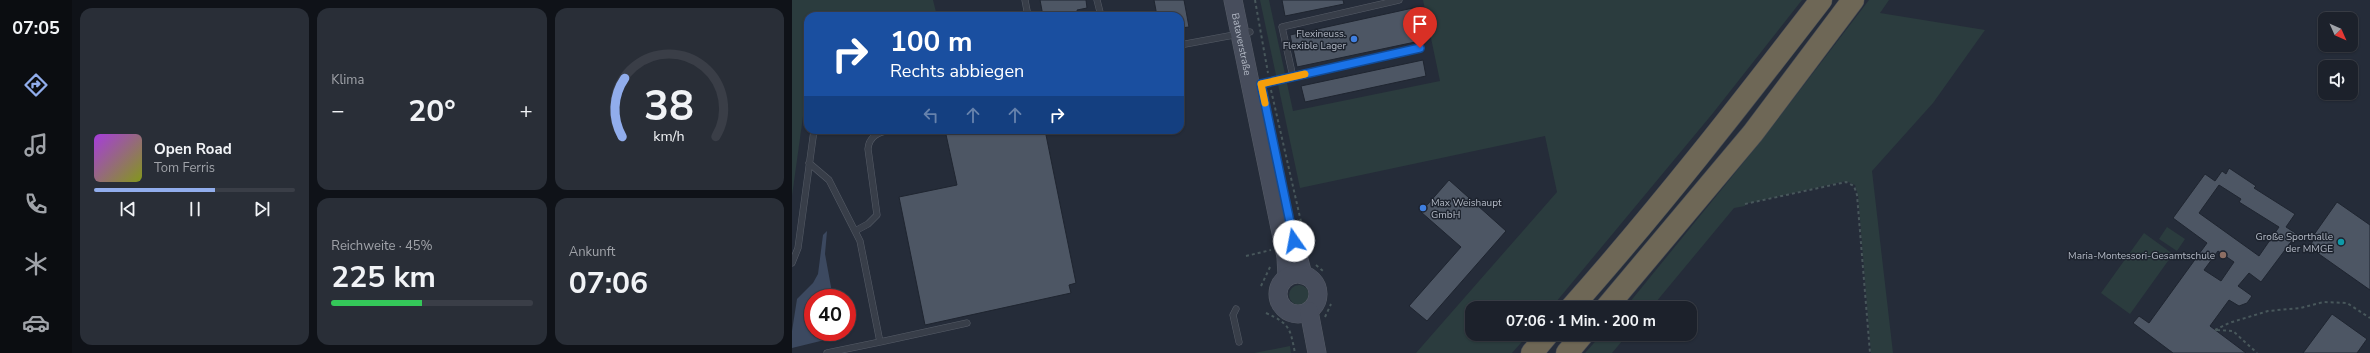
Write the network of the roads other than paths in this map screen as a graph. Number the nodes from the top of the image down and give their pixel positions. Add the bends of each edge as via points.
1 (1025, 0) edge
2 (1097, 0) edge
3 (1233, 0) edge
4 (1244, 0) edge
5 (1399, 0) edge
6 (1821, 0) edge
7 (1854, 0) edge
8 (1027, 12) edge
9 (1100, 12) edge
10 (1244, 33) junction
11 (1184, 44) edge
12 (1420, 48) dead end
13 (1293, 77) junction
14 (1265, 83) junction
15 (813, 134) edge
16 (878, 134) edge
17 (809, 163) junction
18 (855, 231) junction
19 (792, 264) edge
20 (1301, 272) junction
21 (1577, 301) edge
22 (1612, 301) edge
23 (1236, 309) dead end
24 (1302, 313) junction
25 (967, 323) dead end
26 (1542, 341) edge
27 (1577, 341) edge
28 (880, 342) junction
29 (1239, 342) dead end
30 (827, 353) edge
31 (1305, 353) edge
32 (1316, 353) edge
33 (1532, 353) edge
34 (1566, 353) edge

1 - 8 lane
2 - 9 lane
3 - 10 street, Bataverstraße
4 - 10 street, Bataverstraße
5 - 13 lane via 1282,27
6 - 21 highway via 1732,117
7 - 22 highway via 1753,133
10 - 11 lane
10 - 14 street, Bataverstraße
10 - 20 street, Bataverstraße via 1286,258
12 - 13 lane
13 - 14 lane
14 - 20 street, Bataverstraße
15 - 17 lane
16 - 18 lane via 868,142 877,215
17 - 18 lane via 829,180
17 - 19 lane via 798,248
18 - 28 lane via 860,241
20 - 24 street via 1310,278 1318,290 1318,298
20 - 24 street, Bataverstraße via 1280,286 1278,297 1286,311
23 - 29 lane via 1233,315
24 - 31 street
24 - 32 street
25 - 28 lane
26 - 33 highway
27 - 34 highway
28 - 30 lane

